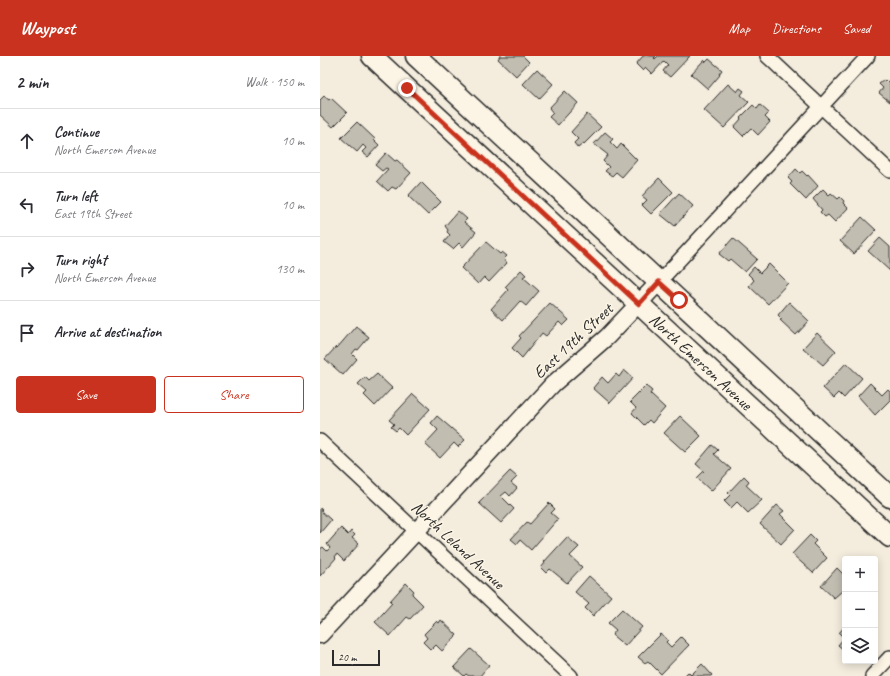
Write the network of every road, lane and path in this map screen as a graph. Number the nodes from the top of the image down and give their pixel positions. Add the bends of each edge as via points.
1 (372, 56) edge
2 (416, 56) edge
3 (767, 56) edge
4 (868, 56) edge
5 (821, 107) junction
6 (890, 171) edge
7 (659, 282) junction
8 (639, 304) junction
9 (320, 441) edge
10 (890, 497) edge
11 (416, 530) junction
12 (890, 537) edge
13 (320, 635) edge
14 (890, 657) edge
15 (571, 676) edge
16 (872, 676) edge

1 - 8 main road, North Emerson Avenue
2 - 7 main road, North Emerson Avenue
3 - 5 street
4 - 5 street, East 19th Street
5 - 6 street
5 - 7 street, East 19th Street
7 - 8 street, East 19th Street
7 - 10 main road, North Emerson Avenue
8 - 11 street, East 19th Street via 607,337 553,384
8 - 12 main road, North Emerson Avenue
9 - 11 street, North Leland Avenue
11 - 13 street, East 19th Street
11 - 15 street, North Leland Avenue
14 - 16 street

